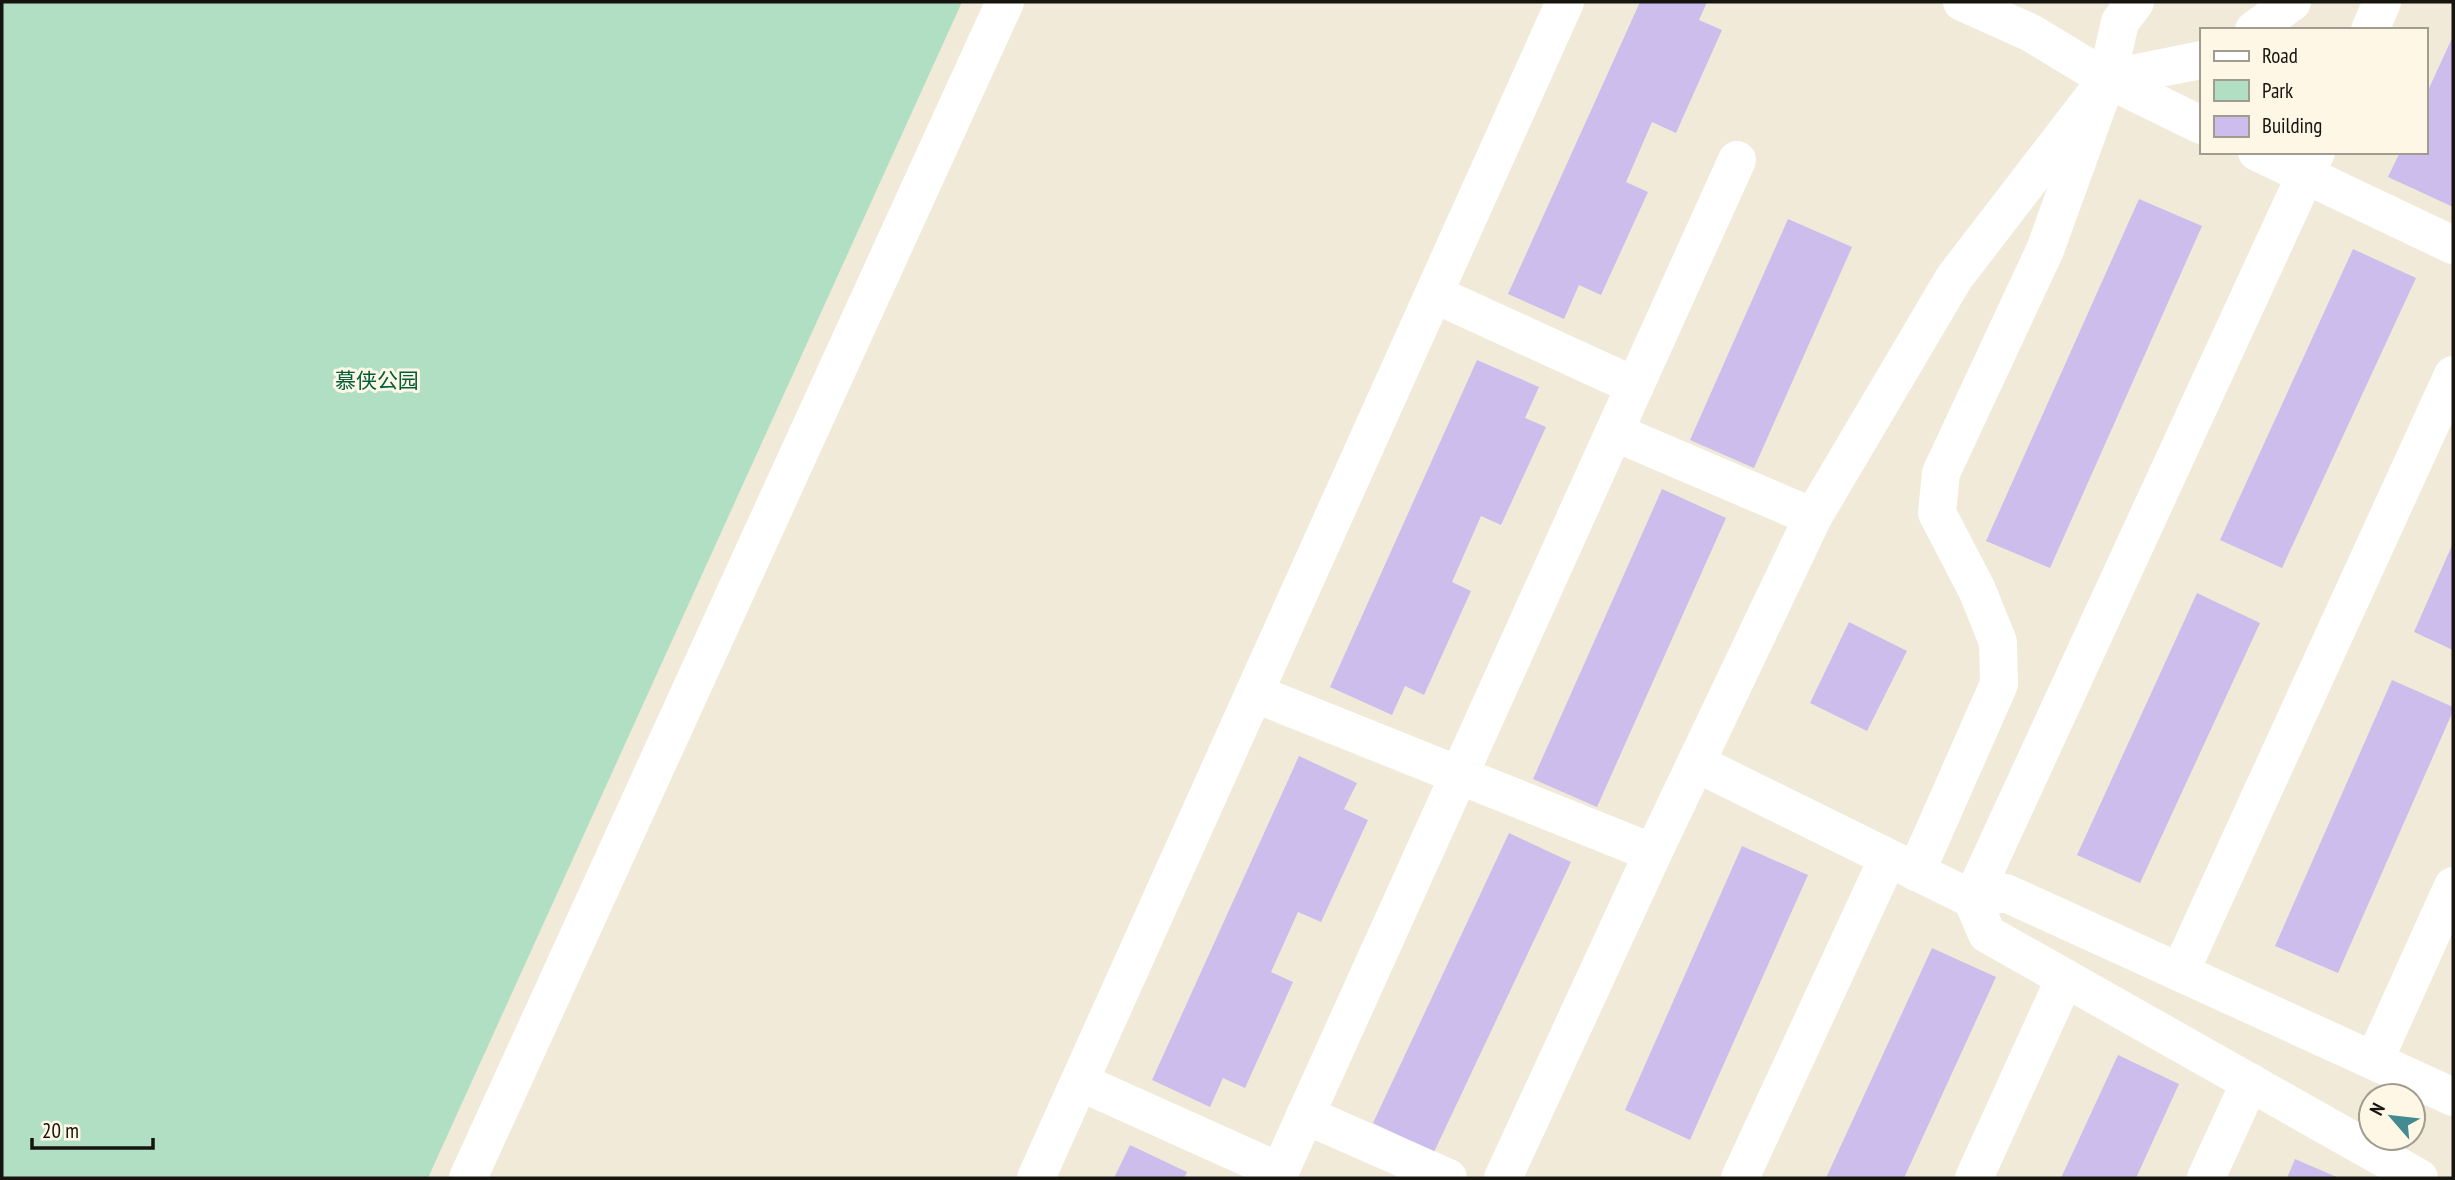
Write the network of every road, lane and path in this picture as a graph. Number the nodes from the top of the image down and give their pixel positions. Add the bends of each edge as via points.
1 (1005, 2) edge
2 (1565, 2) edge
3 (1962, 2) edge
4 (2135, 2) edge
5 (2291, 2) edge
6 (2382, 2) edge
7 (2257, 28) edge
8 (2371, 28) edge
9 (2200, 60) edge
10 (2107, 79) junction
11 (2200, 125) edge
12 (2266, 154) edge
13 (1737, 160) dead end
14 (2311, 164) edge
15 (2453, 245) edge
16 (1434, 294) junction
17 (2453, 375) edge
18 (1635, 386) junction
19 (1614, 432) junction
20 (1813, 517) junction
21 (1254, 693) junction
22 (1696, 763) junction
23 (1458, 776) junction
24 (1653, 853) junction
25 (1902, 865) junction
26 (2453, 887) edge
27 (1972, 899) junction
28 (2180, 972) junction
29 (2065, 978) junction
30 (2374, 1061) junction
31 (1080, 1082) junction
32 (2250, 1082) junction
33 (2453, 1097) edge
34 (1305, 1115) junction
35 (1278, 1175) edge
36 (468, 1178) edge
37 (1036, 1178) edge
38 (1448, 1178) edge
39 (1503, 1178) edge
40 (1740, 1178) edge
41 (1974, 1178) edge
42 (2206, 1178) edge
43 (2419, 1178) edge

1 - 36 street
2 - 16 street
3 - 10 street via 2031,33
4 - 10 street via 2120,22
5 - 7 street
6 - 8 street
9 - 10 street
10 - 11 street
10 - 20 street via 1954,278
10 - 25 street via 2045,250 1941,473 1937,513 1998,642 1999,684
12 - 14 street
13 - 18 street
14 - 15 street
14 - 27 street
16 - 18 street
16 - 21 street
17 - 28 street
18 - 19 street
19 - 20 street
19 - 23 street
20 - 22 street
21 - 23 street
21 - 31 street
22 - 24 street
22 - 25 street
23 - 24 street
23 - 34 street
24 - 39 street
25 - 27 street
25 - 40 street
26 - 30 street
27 - 28 street via 2006,893
27 - 29 street via 1987,934
28 - 30 street
29 - 32 street
29 - 41 street
30 - 33 street
31 - 35 street
31 - 37 street
32 - 42 street
32 - 43 street
34 - 35 street
34 - 38 street

